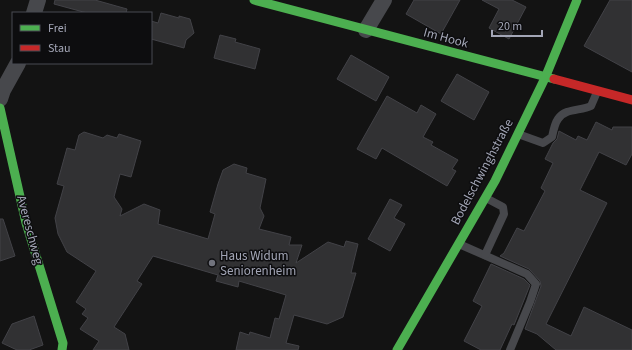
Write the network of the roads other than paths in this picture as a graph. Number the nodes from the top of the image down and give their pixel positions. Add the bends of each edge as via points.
1 (38, 0) edge
2 (254, 0) edge
3 (384, 0) edge
4 (577, 0) edge
5 (34, 12) edge
6 (366, 30) junction
7 (17, 64) edge
8 (544, 78) junction
9 (597, 91) junction
10 (1, 93) edge
11 (632, 100) edge
12 (0, 108) edge
13 (517, 134) junction
14 (485, 197) junction
15 (458, 243) junction
16 (485, 255) junction
17 (62, 350) edge
18 (397, 350) edge
19 (510, 350) edge

1 - 5 street
2 - 6 street, Im Hook
3 - 6 street
4 - 8 street, Bodelschwinghstraße
6 - 8 street, Im Hook
7 - 10 street
8 - 9 street, Im Hook
8 - 13 street, Bodelschwinghstraße
9 - 11 street, Im Hook
9 - 13 lane via 591,106 567,111 558,118 552,138 543,142
12 - 17 street, Avereschweg via 26,223 63,343
13 - 14 street, Bodelschwinghstraße
14 - 15 street, Bodelschwinghstraße
14 - 16 lane via 503,207 504,214
15 - 16 lane
15 - 18 street, Bodelschwinghstraße
16 - 19 lane via 527,274 536,284

